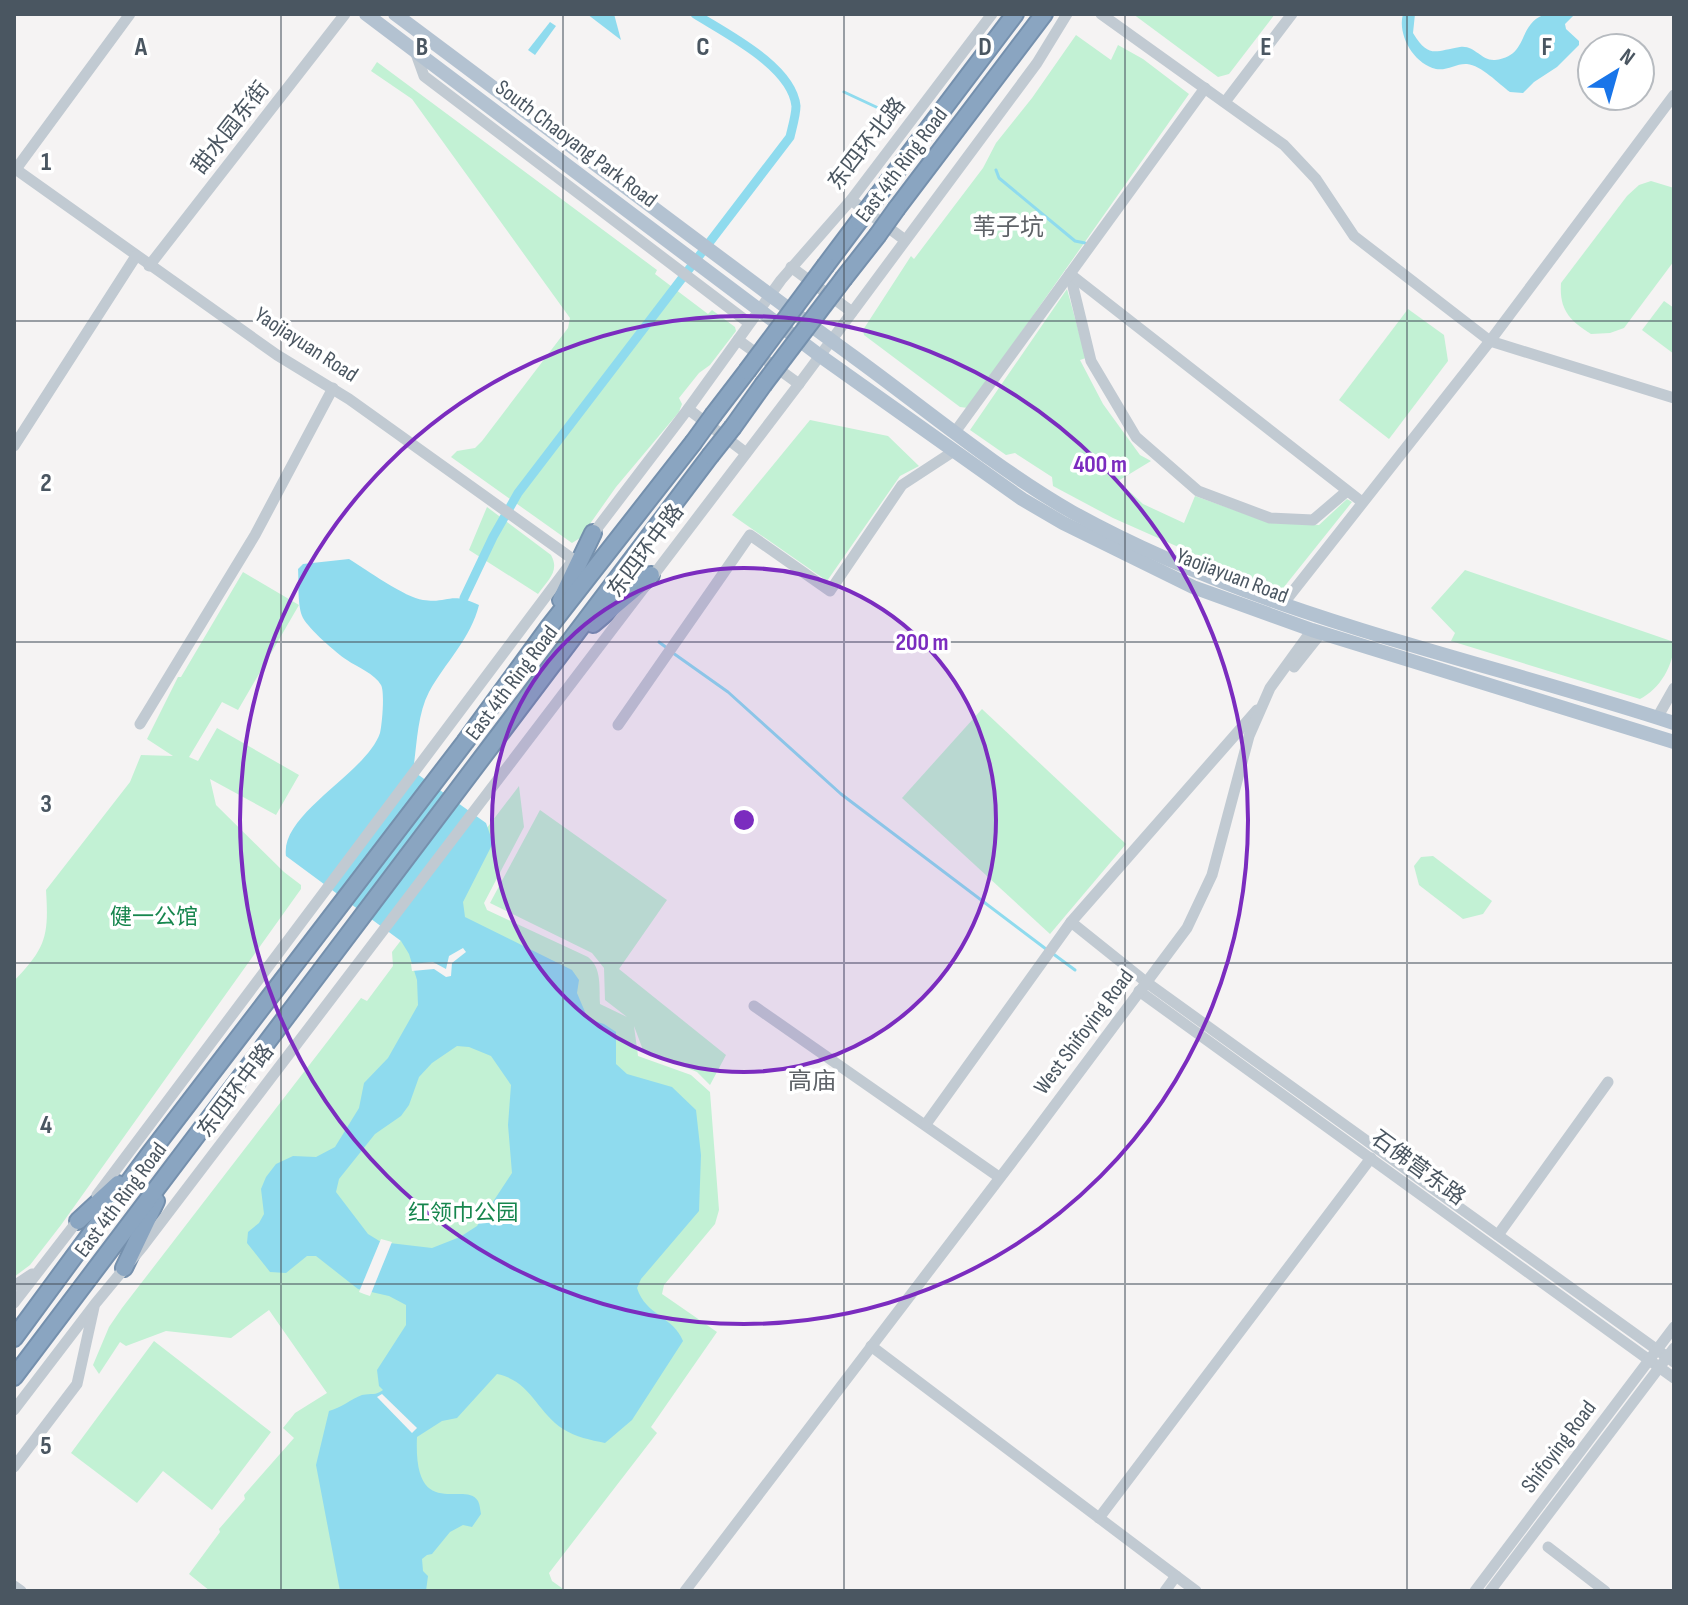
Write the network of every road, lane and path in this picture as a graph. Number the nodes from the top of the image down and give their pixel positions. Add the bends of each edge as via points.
1 (130, 14) edge
2 (345, 14) edge
3 (366, 14) edge
4 (395, 14) edge
5 (992, 14) edge
6 (1015, 14) edge
7 (1044, 14) edge
8 (1067, 14) edge
9 (1101, 14) edge
10 (1292, 14) edge
11 (415, 51) junction
12 (1205, 88) junction
13 (1674, 95) edge
14 (1225, 102) junction
15 (15, 168) edge
16 (851, 200) junction
17 (905, 240) junction
18 (136, 256) junction
19 (149, 266) junction
20 (791, 267) junction
21 (1070, 274) junction
22 (711, 284) junction
23 (770, 295) junction
24 (758, 310) junction
25 (852, 312) junction
26 (749, 323) junction
27 (738, 340) junction
28 (829, 340) junction
29 (1490, 341) junction
30 (819, 355) junction
31 (799, 384) junction
32 (333, 388) junction
33 (1674, 398) edge
34 (688, 409) junction
35 (955, 432) junction
36 (14, 446) edge
37 (954, 451) junction
38 (746, 453) junction
39 (1347, 491) junction
40 (1362, 502) junction
41 (593, 533) junction
42 (574, 560) junction
43 (651, 575) junction
44 (1283, 604) junction
45 (549, 627) junction
46 (1317, 632) junction
47 (570, 643) junction
48 (1674, 688) edge
49 (1262, 706) junction
50 (1657, 718) junction
51 (1674, 723) edge
52 (140, 724) dead end
53 (618, 725) dead end
54 (1674, 742) edge
55 (1071, 922) junction
56 (1143, 986) junction
57 (754, 1006) dead end
58 (1608, 1082) dead end
59 (926, 1124) junction
60 (148, 1156) junction
61 (1371, 1158) junction
62 (170, 1171) junction
63 (999, 1177) junction
64 (78, 1221) junction
65 (1498, 1235) junction
66 (42, 1266) junction
67 (124, 1268) junction
68 (14, 1286) edge
69 (14, 1303) edge
70 (95, 1304) junction
71 (1674, 1327) edge
72 (14, 1338) edge
73 (871, 1346) junction
74 (1664, 1357) edge
75 (14, 1377) edge
76 (1674, 1378) edge
77 (14, 1410) edge
78 (14, 1467) edge
79 (1099, 1518) junction
80 (1548, 1547) dead end
81 (1176, 1576) junction
82 (14, 1586) edge
83 (21, 1591) edge
84 (685, 1591) edge
85 (1165, 1591) edge
86 (1196, 1591) edge
87 (1475, 1591) edge
88 (1490, 1591) edge
89 (1605, 1591) edge

1 - 15 street
2 - 19 street, 甜水园东街
3 - 11 main road, South Chaoyang Park Road
4 - 23 main road, South Chaoyang Park Road
5 - 16 street, 东四环北路
6 - 45 highway, East 4th Ring Road, bridge
7 - 47 highway, East 4th Ring Road, bridge
8 - 17 street via 1037,63
9 - 12 street
10 - 14 street
11 - 22 main road, South Chaoyang Park Road via 676,247
11 - 22 street via 424,76 666,260
12 - 14 street
12 - 21 street
13 - 29 street
14 - 29 street via 1301,161 1354,236
15 - 18 street, Yaojiayuan Road
16 - 17 street
16 - 20 street, 东四环北路
17 - 25 street
18 - 19 street, Yaojiayuan Road
18 - 36 street
19 - 32 street, Yaojiayuan Road
20 - 23 street, 东四环北路
20 - 25 street
21 - 35 street
21 - 39 street
21 - 39 street via 1091,361 1136,437 1198,491 1270,518 1313,520
22 - 24 main road, South Chaoyang Park Road
22 - 26 street
23 - 24 street, 东四环北路
23 - 28 main road, South Chaoyang Park Road
24 - 26 street, 东四环北路
24 - 30 main road, South Chaoyang Park Road
25 - 28 street
26 - 27 street
27 - 31 street
27 - 34 street
28 - 30 street, 东四环中路
28 - 35 main road, Yaojiayuan Road
29 - 33 street
29 - 40 street
30 - 31 street, 东四环中路
30 - 37 main road, Yaojiayuan Road
31 - 38 street, 东四环中路
32 - 42 street, Yaojiayuan Road
32 - 52 street via 255,535
34 - 38 street
34 - 41 street
35 - 44 main road, Yaojiayuan Road via 1070,511 1217,582
37 - 46 main road, Yaojiayuan Road via 1022,499 1120,552 1193,587
37 - 53 street via 902,485 830,591 750,535
38 - 43 street, 东四环中路
39 - 40 street
40 - 44 street
41 - 42 street
41 - 45 highway
42 - 64 street
43 - 47 highway
43 - 67 street, 东四环中路
44 - 50 main road, Yaojiayuan Road
45 - 60 highway, East 4th Ring Road
46 - 49 street via 1270,688
46 - 54 main road, Yaojiayuan Road
47 - 62 highway, East 4th Ring Road
48 - 50 street
49 - 55 street
49 - 56 street, West Shifoying Road via 1207,888 1187,928
50 - 51 main road, Yaojiayuan Road
55 - 56 street
55 - 59 street
56 - 61 street, 石佛营东路
56 - 63 street, West Shifoying Road
56 - 65 street, 石佛营东路
57 - 59 street
58 - 65 street
59 - 63 street
60 - 64 highway
60 - 72 highway, East 4th Ring Road
61 - 74 street, 石佛营东路
61 - 79 street
62 - 67 highway
62 - 75 highway, East 4th Ring Road
63 - 73 street, West Shifoying Road
64 - 66 street
65 - 74 street, 石佛营东路
66 - 68 street
66 - 69 street
67 - 70 street, 东四环中路
70 - 77 street, 东四环中路
70 - 78 street via 77,1384
71 - 74 street, Shifoying Road
73 - 79 street
73 - 84 street, West Shifoying Road
74 - 76 street, 石佛营东路
74 - 87 street, Shifoying Road
74 - 88 street
79 - 81 street
80 - 89 street
81 - 85 street
81 - 86 street
82 - 83 street

